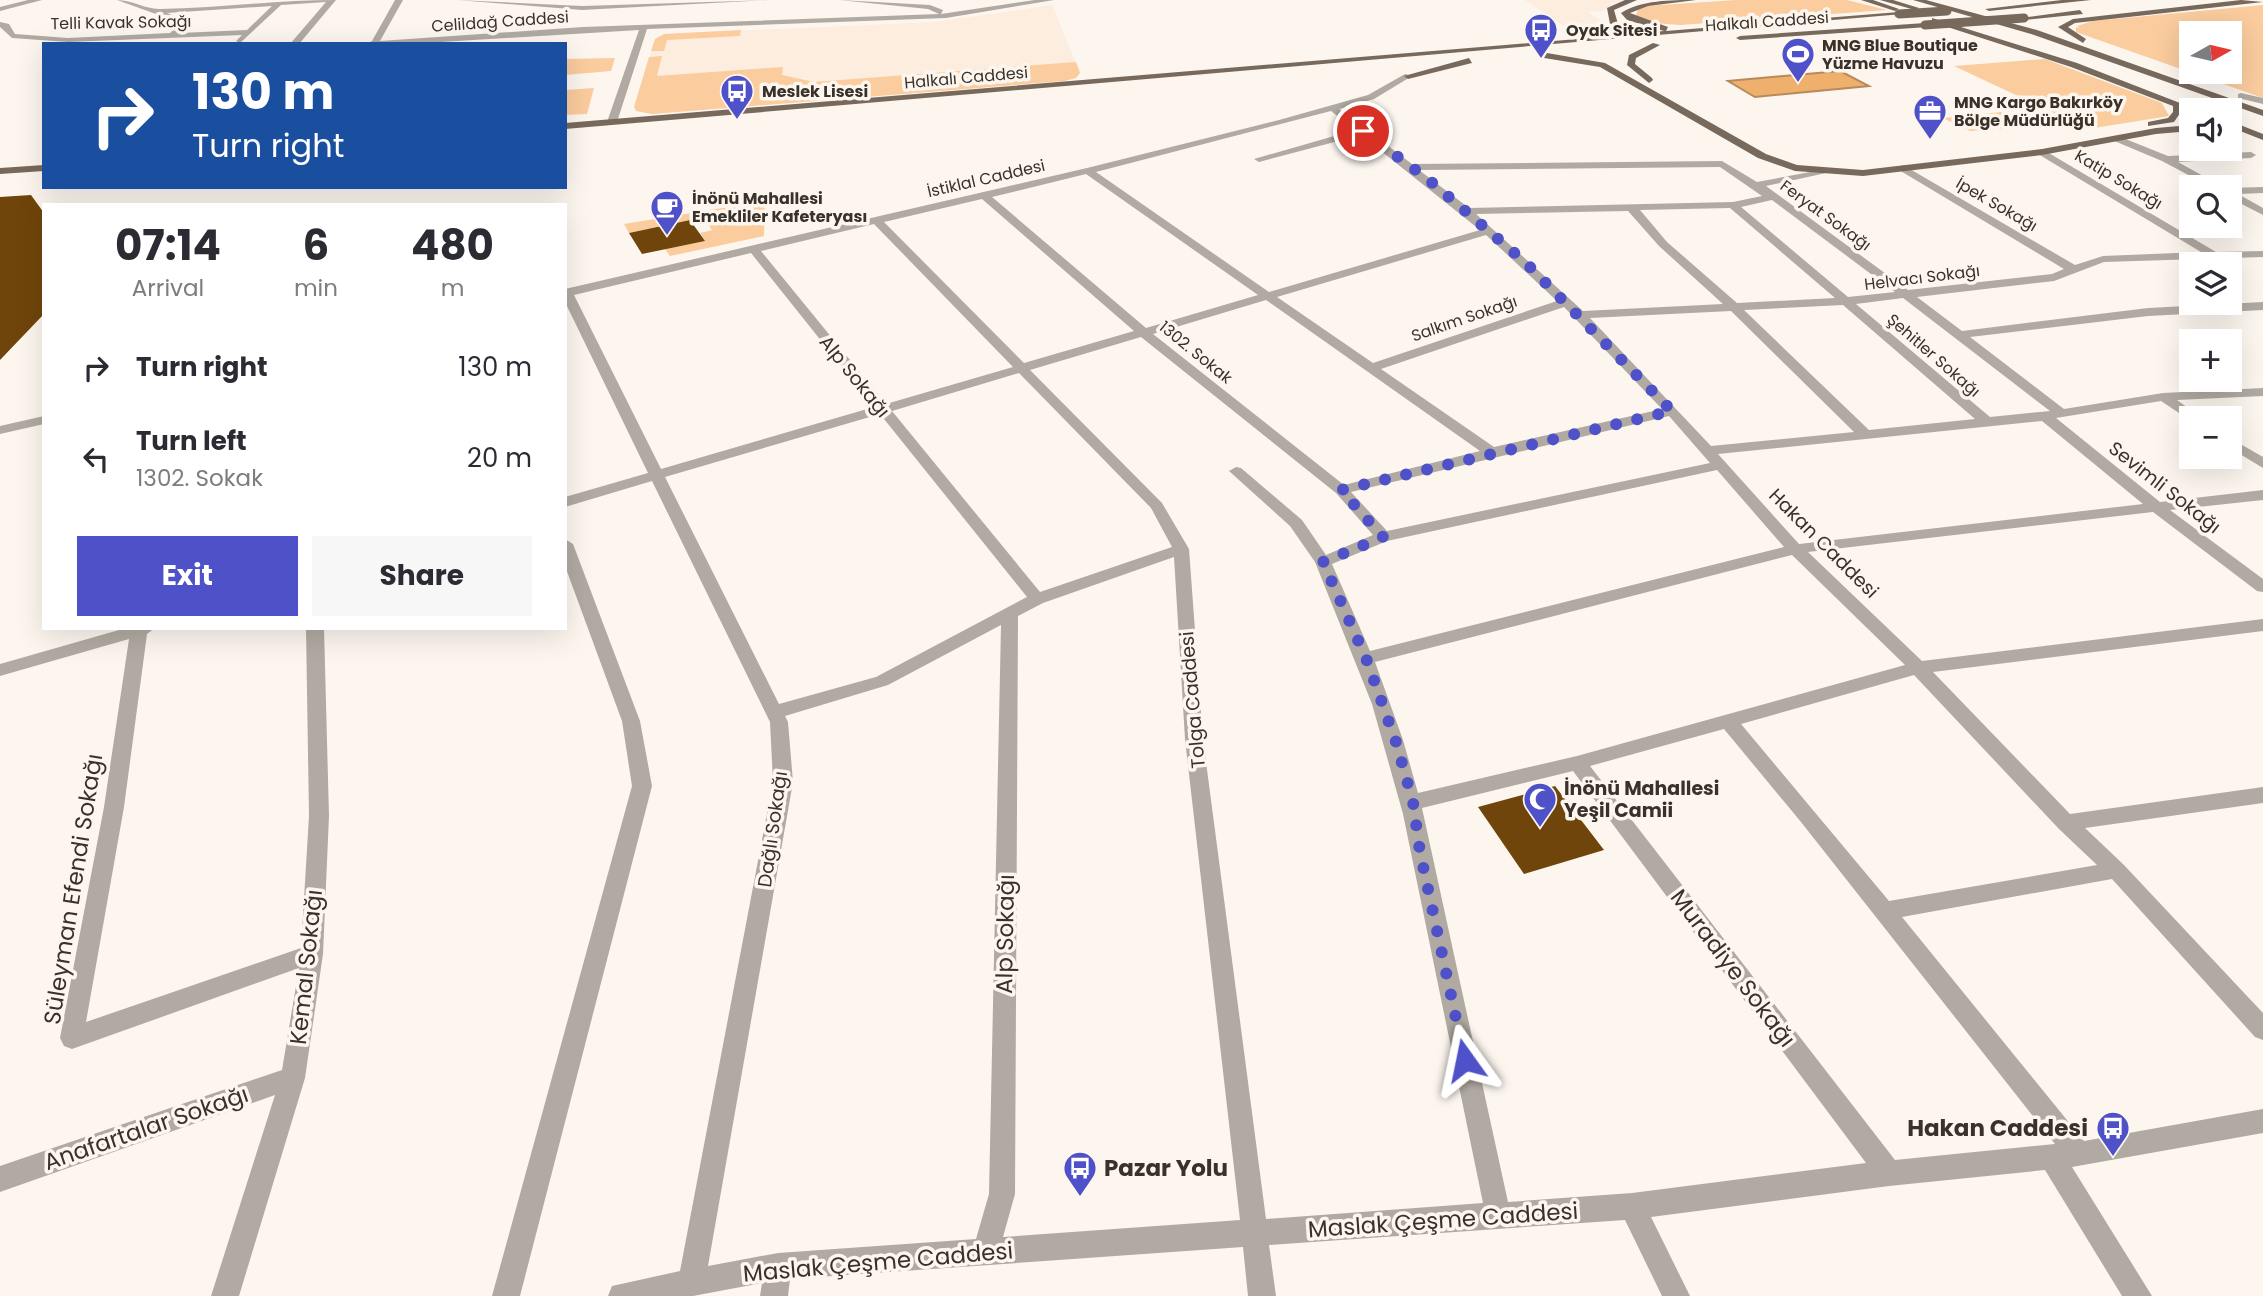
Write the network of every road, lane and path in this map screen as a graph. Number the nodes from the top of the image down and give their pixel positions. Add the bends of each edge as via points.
1 (37, 0) edge
2 (121, 0) edge
3 (330, 0) edge
4 (399, 0) edge
5 (461, 0) edge
6 (767, 0) edge
7 (843, 0) edge
8 (1028, 0) edge
9 (1050, 0) edge
10 (1633, 0) edge
11 (1692, 0) edge
12 (1865, 0) edge
13 (1884, 0) edge
14 (1917, 0) edge
15 (1938, 0) edge
16 (1952, 0) edge
17 (2087, 0) edge
18 (2209, 0) edge
19 (2262, 0) edge
20 (235, 2) edge
21 (280, 2) edge
22 (1039, 2) junction
23 (1962, 6) junction
24 (0, 9) edge
25 (159, 11) junction
26 (946, 16) junction
27 (0, 24) edge
28 (644, 27) junction
29 (1692, 31) junction
30 (248, 32) junction
31 (0, 36) edge
32 (12, 36) junction
33 (172, 36) junction
34 (1734, 39) dead end
35 (1589, 40) junction
36 (240, 42) edge
37 (296, 42) edge
38 (376, 42) edge
39 (392, 42) edge
40 (0, 43) edge
41 (1669, 44) dead end
42 (2089, 44) junction
43 (1656, 45) junction
44 (1629, 48) dead end
45 (1476, 50) junction
46 (1588, 52) dead end
47 (1547, 56) junction
48 (1531, 57) dead end
49 (1370, 59) junction
50 (1393, 60) junction
51 (1482, 60) dead end
52 (1429, 61) junction
53 (1469, 61) junction
54 (1412, 72) junction
55 (2179, 100) edge
56 (2263, 103) edge
57 (2178, 105) joint
58 (1334, 109) junction
59 (2263, 113) edge
60 (2242, 119) edge
61 (612, 122) junction
62 (567, 126) edge
63 (2263, 127) edge
64 (2242, 129) edge
65 (2179, 130) edge
66 (1363, 131) junction
67 (2242, 135) edge
68 (2115, 138) junction
69 (2263, 139) edge
70 (2042, 152) junction
71 (2251, 155) dead end
72 (1259, 159) dead end
73 (2166, 159) junction
74 (1413, 167) junction
75 (42, 168) edge
76 (1903, 168) junction
77 (1088, 171) junction
78 (1822, 171) junction
79 (0, 172) edge
80 (2196, 175) edge
81 (1758, 185) junction
82 (2263, 190) edge
83 (2242, 191) edge
84 (985, 196) junction
85 (2242, 199) edge
86 (1733, 205) junction
87 (1630, 207) junction
88 (1466, 211) junction
89 (2263, 212) edge
90 (877, 221) junction
91 (1489, 231) junction
92 (754, 250) junction
93 (2208, 252) edge
94 (2263, 254) edge
95 (2242, 255) edge
96 (2179, 257) edge
97 (2074, 270) junction
98 (567, 293) edge
99 (567, 295) edge
100 (1269, 295) junction
101 (1908, 295) junction
102 (1847, 301) junction
103 (1565, 302) junction
104 (2263, 306) edge
105 (1736, 309) junction
106 (1580, 316) junction
107 (1143, 332) junction
108 (1958, 335) junction
109 (1374, 367) junction
110 (1022, 370) junction
111 (2263, 392) edge
112 (2163, 397) junction
113 (2179, 408) edge
114 (882, 411) junction
115 (1672, 411) junction
116 (2053, 415) junction
117 (42, 420) edge
118 (1986, 421) junction
119 (0, 430) edge
120 (1865, 434) junction
121 (2242, 450) edge
122 (1492, 452) junction
123 (1715, 458) junction
124 (2263, 464) edge
125 (1236, 471) dead end
126 (659, 476) junction
127 (1341, 490) junction
128 (2263, 495) edge
129 (567, 501) edge
130 (2156, 507) junction
131 (1383, 537) junction
132 (567, 549) edge
133 (1181, 549) junction
134 (1795, 549) junction
135 (1323, 562) junction
136 (2263, 587) edge
137 (1037, 599) junction
138 (1010, 614) junction
139 (2263, 625) edge
140 (139, 630) edge
141 (142, 630) edge
142 (314, 630) edge
143 (1366, 658) junction
144 (1917, 668) junction
145 (0, 670) edge
146 (776, 712) junction
147 (1727, 720) junction
148 (1577, 763) junction
149 (2263, 795) edge
150 (1413, 802) junction
151 (2066, 822) junction
152 (2116, 870) junction
153 (1883, 911) junction
154 (312, 954) junction
155 (2263, 1029) edge
156 (293, 1078) junction
157 (2263, 1121) edge
158 (2079, 1154) junction
159 (2051, 1157) junction
160 (1889, 1173) junction
161 (0, 1179) edge
162 (1632, 1206) junction
163 (1498, 1216) junction
164 (1255, 1233) junction
165 (986, 1252) junction
166 (778, 1266) junction
167 (692, 1282) junction
168 (225, 1296) edge
169 (506, 1296) edge
170 (622, 1296) edge
171 (774, 1296) edge
172 (1262, 1296) edge
173 (1676, 1296) edge
174 (2138, 1296) edge

1 - 24 street
2 - 25 street
3 - 21 street
3 - 37 street
4 - 38 street
5 - 6 street via 582,8
7 - 26 street via 930,7
8 - 22 street
9 - 22 street, Celildağ Caddesi
10 - 35 main road via 1614,6 1610,10 1614,24 1608,32
11 - 29 main road via 1645,3 1625,13 1645,24
12 - 57 main road via 2008,42
13 - 55 main road via 2022,39
14 - 59 main road via 2034,32
15 - 23 main road
16 - 23 main road
17 - 29 main road, Halkalı Caddesi, bridge
18 - 34 main road, Halkalı Caddesi, bridge
19 - 42 main road via 2073,20 2062,27
20 - 21 street
20 - 25 street
21 - 30 street
22 - 26 street, Celildağ Caddesi
23 - 42 main road
25 - 33 street via 186,22
26 - 28 street, Celildağ Caddesi
27 - 32 street
28 - 39 street, Celildağ Caddesi
28 - 61 street
29 - 35 main road, Halkalı Caddesi
30 - 33 street, Telli Kavak Sokağı
30 - 36 street
31 - 32 street, Telli Kavak Sokağı
32 - 33 street, Telli Kavak Sokağı via 68,40
32 - 40 street
35 - 45 main road, Halkalı Caddesi
41 - 43 main road
42 - 56 main road
43 - 44 main road
43 - 57 main road via 1632,57 1631,65 1640,75 1772,149 1809,163 1876,165 2017,146 2171,120
45 - 49 main road, Halkalı Caddesi
45 - 52 main road
46 - 47 main road
47 - 48 main road
47 - 78 main road via 1602,65 1762,156 1795,168
49 - 50 main road, Halkalı Caddesi
49 - 61 main road, Halkalı Caddesi
50 - 52 main road, Halkalı Caddesi
50 - 54 main road via 1412,63
51 - 53 main road, Halkalı Caddesi
52 - 53 main road, Halkalı Caddesi
52 - 54 main road
53 - 54 main road
54 - 58 street, İstiklal Caddesi via 1371,97
58 - 66 street, Hakan Caddesi
58 - 77 street, İstiklal Caddesi
60 - 63 main road
61 - 62 main road, Halkalı Caddesi
64 - 69 main road
65 - 68 main road
66 - 72 street
66 - 74 street, Hakan Caddesi
67 - 69 main road
68 - 70 main road
68 - 73 street
70 - 76 main road
70 - 93 street, Katip Sokağı
71 - 73 street
73 - 80 street
74 - 81 street via 1722,164 1738,178
74 - 88 street, Hakan Caddesi
75 - 79 main road
76 - 78 main road via 1863,173
76 - 97 street, İpek Sokağı
77 - 84 street, İstiklal Caddesi
77 - 100 street
78 - 81 street, Feryat Sokağı
81 - 86 street via 1769,198
81 - 101 street, Feryat Sokağı
82 - 83 street
84 - 90 street, İstiklal Caddesi
84 - 107 street, 1302. Sokak
85 - 89 street
86 - 87 street
86 - 102 street, Şehitler Sokağı
87 - 88 street
87 - 105 street via 1662,244
88 - 91 street, Hakan Caddesi
90 - 92 street, İstiklal Caddesi
90 - 110 street, Tolga Caddesi
91 - 100 street
91 - 103 street, Hakan Caddesi
92 - 98 street, İstiklal Caddesi
92 - 114 street, Alp Sokağı
94 - 95 street, Helvacı Sokağı
96 - 97 street, Helvacı Sokağı via 2103,259
97 - 101 street, Helvacı Sokağı via 2053,277
99 - 126 street, Dağlı Sokağı
100 - 107 street
100 - 109 street
101 - 102 street, Helvacı Sokağı
101 - 108 street, Feryat Sokağı
102 - 105 street, Helvacı Sokağı
102 - 118 street, Şehitler Sokağı
103 - 106 street, Hakan Caddesi
103 - 109 street, Salkım Sokağı
104 - 108 street via 2108,316
105 - 106 street, Helvacı Sokağı
105 - 120 street
106 - 115 street, Hakan Caddesi
107 - 110 street
107 - 127 street, 1302. Sokak
108 - 116 street, Feryat Sokağı
109 - 122 street
110 - 114 street
110 - 133 street, Tolga Caddesi via 1157,506
111 - 112 street
112 - 113 street
112 - 116 street
114 - 126 street
114 - 137 street, Alp Sokağı
115 - 122 street
115 - 123 street, Hakan Caddesi
116 - 118 street
116 - 130 street, Sevimli Sokağı
117 - 119 street
118 - 120 street
120 - 123 street
121 - 124 street
122 - 127 street
123 - 131 street
123 - 134 street, Hakan Caddesi
125 - 135 street via 1296,523
126 - 129 street
126 - 146 street, Dağlı Sokağı
127 - 131 street, 1302. Sokak
128 - 130 street
130 - 134 street
130 - 136 street, Sevimli Sokağı
131 - 135 street
132 - 169 street via 631,721 642,786
133 - 137 street
133 - 164 street, Tolga Caddesi via 1194,739
134 - 143 street
134 - 144 street, Hakan Caddesi
135 - 143 street
137 - 138 street
138 - 146 street via 882,681
138 - 165 street, Alp Sokağı via 1002,1194
139 - 144 street
140 - 145 street
141 - 154 street, Süleyman Efendi Sokağı via 72,1038
142 - 154 street, Kemal Sokağı via 319,816
143 - 150 street
144 - 147 street
144 - 151 street, Hakan Caddesi
146 - 167 street, Dağlı Sokağı via 783,782
147 - 148 street
147 - 153 street
148 - 150 street
148 - 160 street, Muradiye Sokağı
149 - 151 street
150 - 163 street
151 - 152 street, Hakan Caddesi
152 - 153 street
152 - 155 street, Hakan Caddesi
153 - 158 street
154 - 156 street, Kemal Sokağı
156 - 161 street, Anafartalar Sokağı
156 - 168 street, Kemal Sokağı
157 - 158 street, Maslak Çeşme Caddesi
158 - 159 street, Maslak Çeşme Caddesi
159 - 160 street, Maslak Çeşme Caddesi
159 - 174 street
160 - 162 street, Maslak Çeşme Caddesi
162 - 163 street, Maslak Çeşme Caddesi
162 - 173 street
163 - 164 street, Maslak Çeşme Caddesi
164 - 165 street, Maslak Çeşme Caddesi
164 - 172 street, Tolga Caddesi
165 - 166 street, Maslak Çeşme Caddesi
166 - 167 street, Maslak Çeşme Caddesi
166 - 171 street
167 - 170 street, Maslak Çeşme Caddesi

